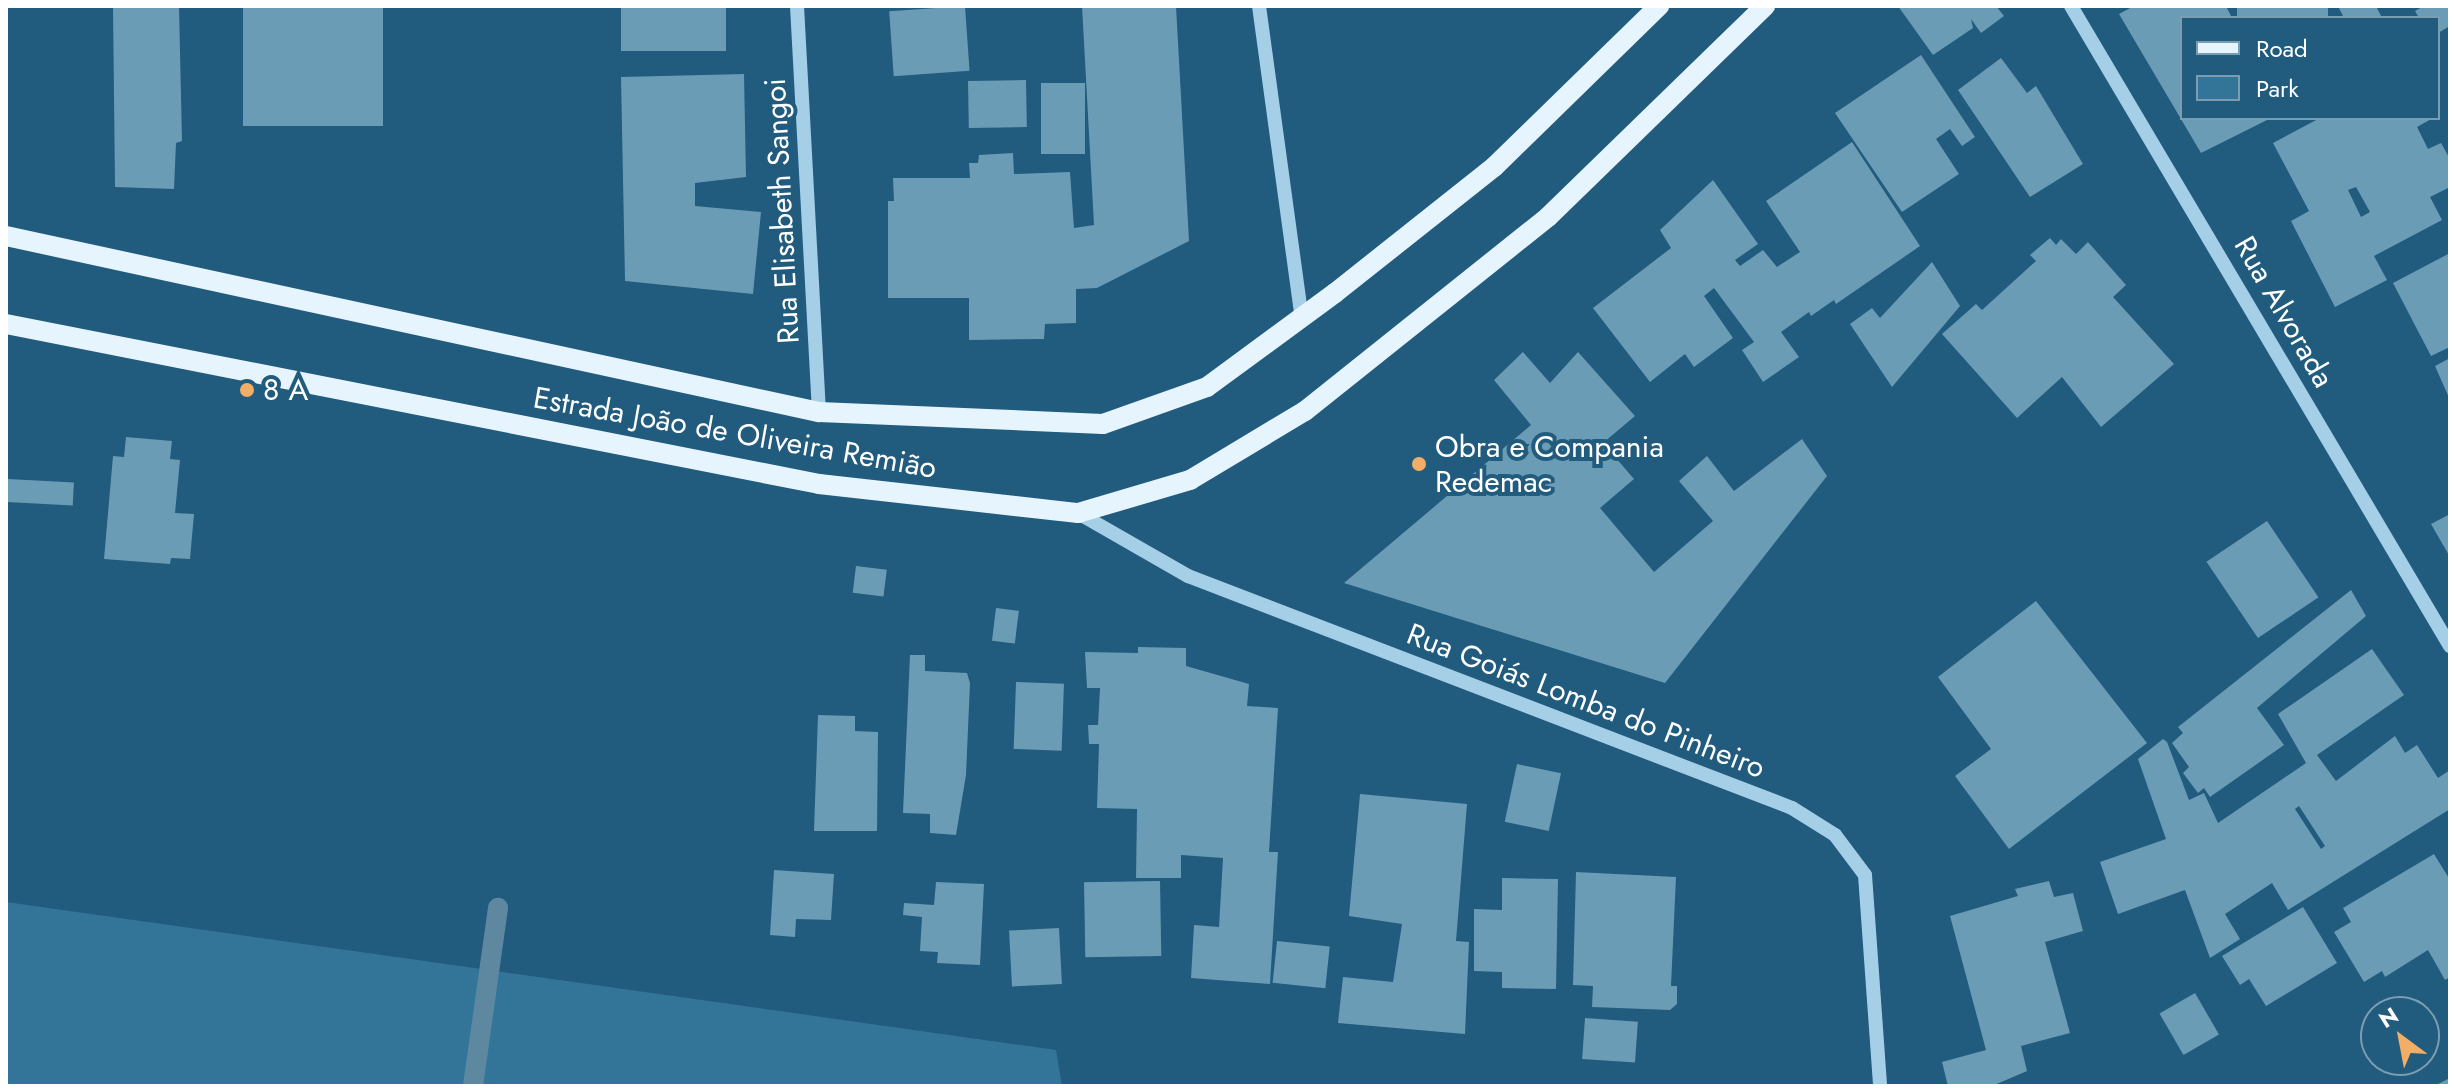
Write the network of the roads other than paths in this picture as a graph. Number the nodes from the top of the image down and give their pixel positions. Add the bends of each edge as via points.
1 (797, 6) edge
2 (1259, 6) edge
3 (1659, 6) edge
4 (1765, 6) edge
5 (2071, 6) edge
6 (6, 236) edge
7 (1302, 318) junction
8 (6, 324) edge
9 (819, 412) junction
10 (1078, 513) junction
11 (2450, 646) edge
12 (1880, 1086) edge

1 - 9 street, Rua Elisabeth Sangoi
2 - 7 street
3 - 7 main road, Estrada João de Oliveira Remião via 1494,167
4 - 10 main road, Estrada João de Oliveira Remião via 1548,217 1305,411 1190,480
5 - 11 street, Rua Alvorada
6 - 9 main road, Estrada João de Oliveira Remião
7 - 9 main road, Estrada João de Oliveira Remião via 1207,387 1103,424
8 - 10 main road, Estrada João de Oliveira Remião via 819,484
10 - 12 street, Rua Goiás Lomba do Pinheiro via 1188,576 1792,808 1835,835 1865,875

